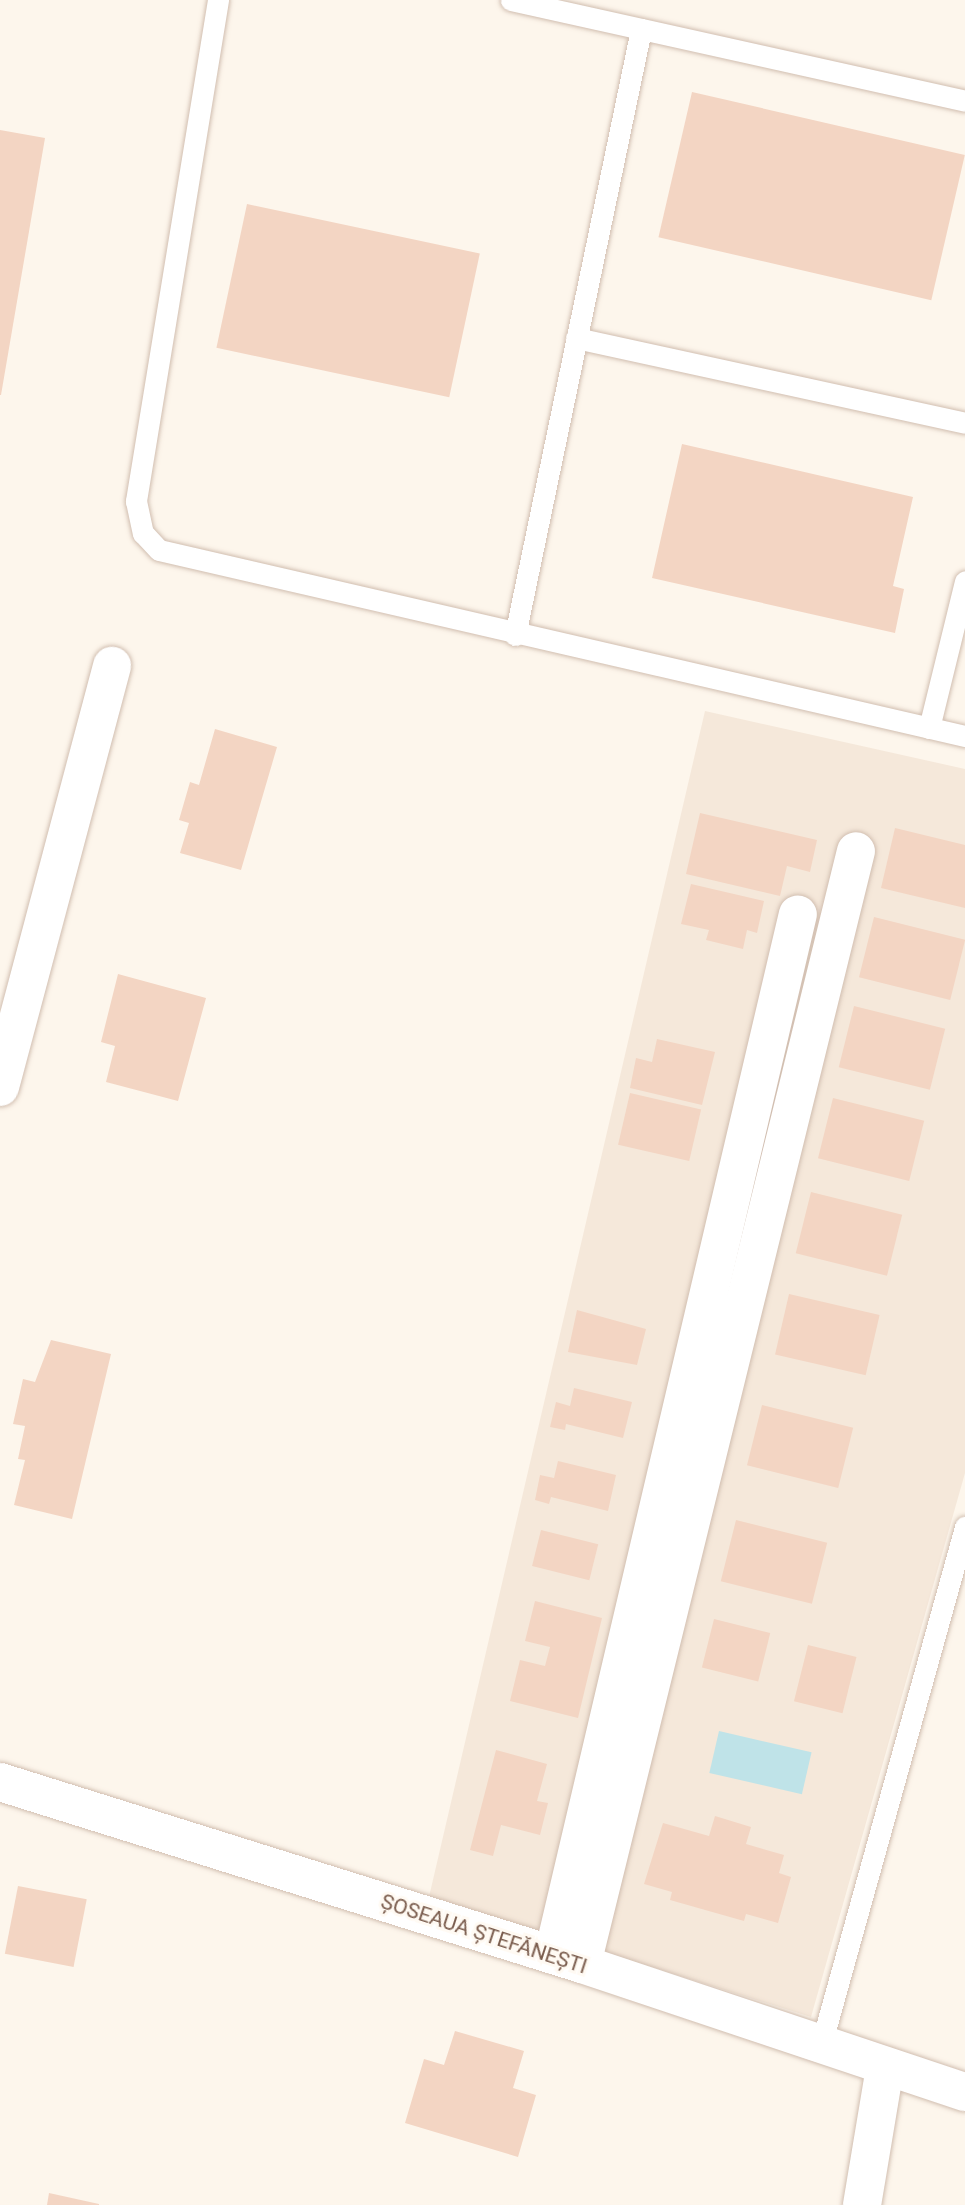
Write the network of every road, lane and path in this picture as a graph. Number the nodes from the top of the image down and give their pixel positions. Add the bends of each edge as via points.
1 (218, 0) edge
2 (511, 0) edge
3 (641, 29) junction
4 (965, 100) edge
5 (576, 338) junction
6 (965, 423) edge
7 (965, 581) edge
8 (515, 635) junction
9 (112, 666) dead end
10 (929, 728) junction
11 (965, 736) edge
12 (856, 851) dead end
13 (798, 914) dead end
14 (0, 1087) edge
15 (965, 1527) edge
16 (0, 1782) edge
17 (567, 1960) junction
18 (821, 2045) junction
19 (886, 2067) junction
20 (965, 2092) edge
21 (862, 2205) edge

1 - 8 lane via 136,501 143,533 159,550
2 - 3 lane
3 - 4 lane
3 - 5 lane
5 - 6 lane
5 - 8 lane
7 - 10 lane
8 - 10 lane
9 - 14 street
10 - 11 lane
12 - 17 street
13 - 17 street
15 - 18 lane
16 - 17 street, ȘOSEAUA ȘTEFĂNEȘTI
17 - 18 street, ȘOSEAUA ȘTEFĂNEȘTI
18 - 19 street, ȘOSEAUA ȘTEFĂNEȘTI
19 - 20 street, ȘOSEAUA ȘTEFĂNEȘTI
19 - 21 street

